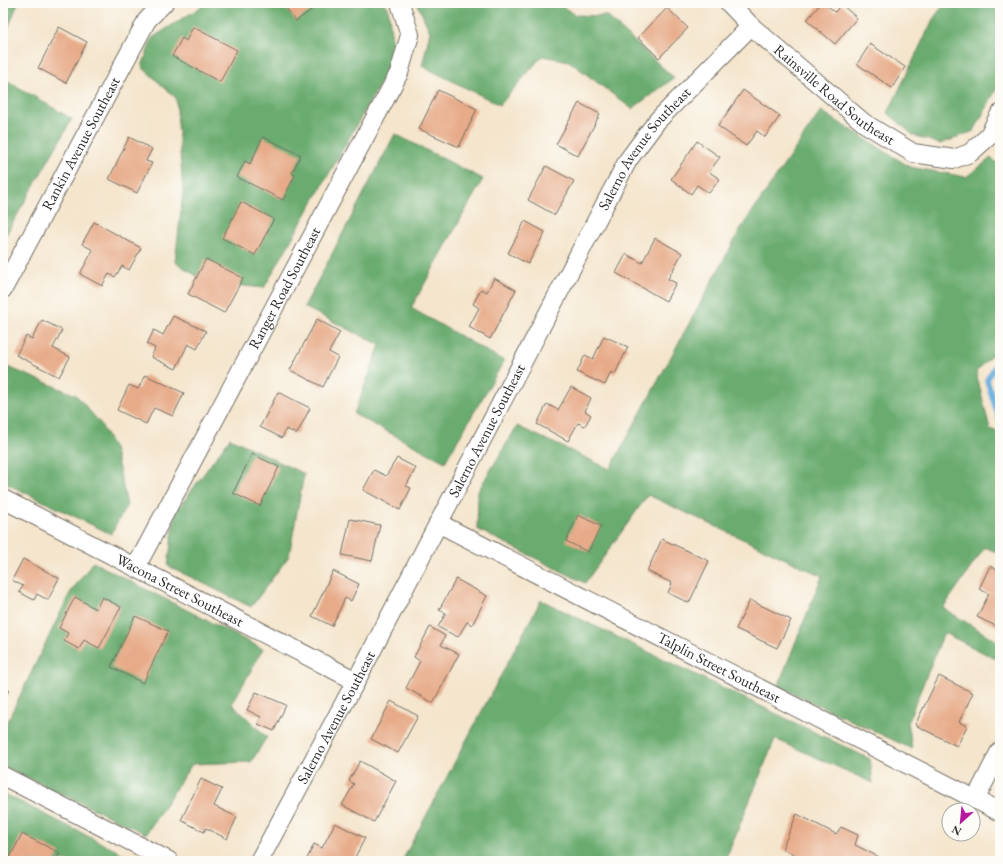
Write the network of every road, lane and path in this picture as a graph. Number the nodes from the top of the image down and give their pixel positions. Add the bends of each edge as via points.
1 (164, 3) edge
2 (400, 3) edge
3 (729, 3) edge
4 (750, 26) junction
5 (1000, 114) edge
6 (3, 289) edge
7 (3, 499) edge
8 (438, 523) junction
9 (136, 567) junction
10 (356, 681) junction
11 (1000, 751) edge
12 (3, 776) edge
13 (975, 800) junction
14 (1000, 812) edge
15 (169, 861) edge
16 (260, 861) edge

1 - 6 street, Rankin Avenue Southeast via 147,20
2 - 9 street, Ranger Road Southeast via 410,35 399,73
3 - 4 street, Rainsville Road Southeast
4 - 5 street, Rainsville Road Southeast via 864,123 913,153 954,159 970,154 988,137
4 - 8 street, Salerno Avenue Southeast via 657,121 628,160
7 - 9 street, Wacona Street Southeast
8 - 10 street, Salerno Avenue Southeast
8 - 13 street, Talplin Street Southeast
9 - 10 street, Wacona Street Southeast
10 - 16 street, Salerno Avenue Southeast
11 - 13 street
12 - 15 street
13 - 14 street, Talplin Street Southeast

